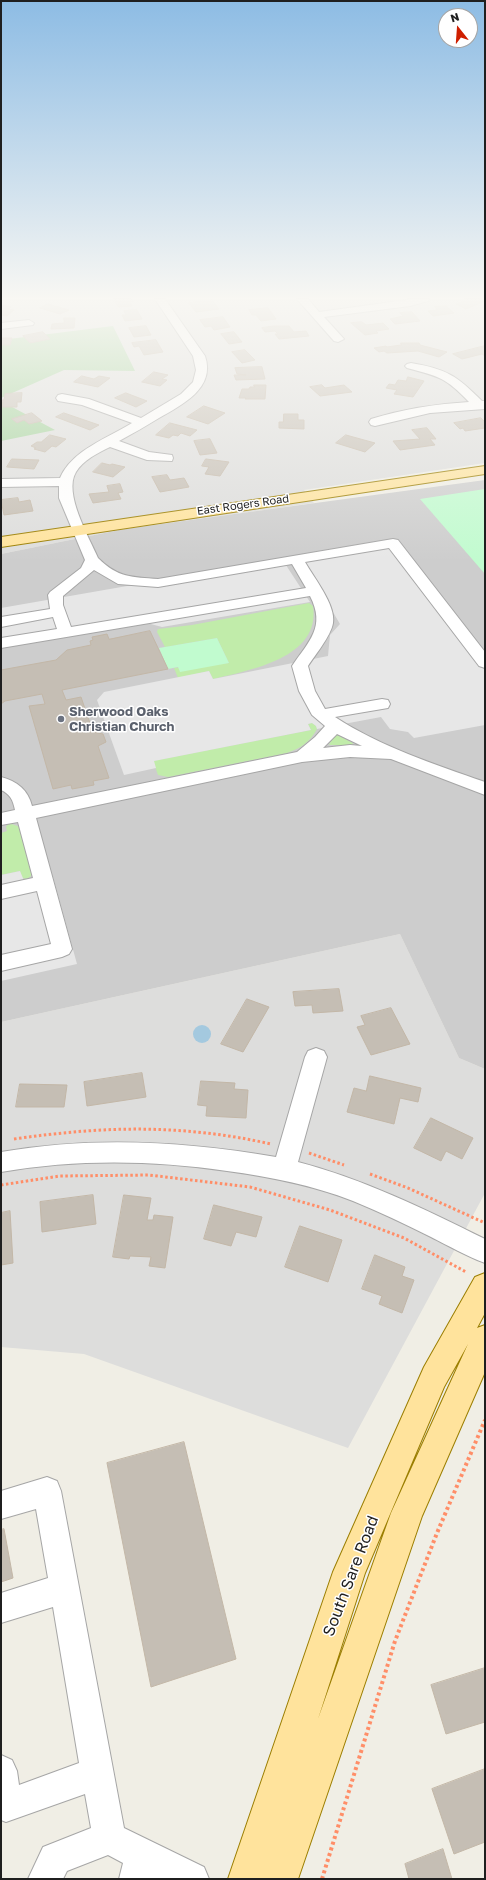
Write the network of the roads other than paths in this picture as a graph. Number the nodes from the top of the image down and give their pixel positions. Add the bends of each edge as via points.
1 (195, 387) edge
2 (461, 387) edge
3 (62, 398) dead end
4 (482, 405) edge
5 (376, 422) dead end
6 (143, 423) junction
7 (109, 442) junction
8 (167, 458) dead end
9 (485, 470) edge
10 (65, 482) junction
11 (1, 483) edge
12 (80, 529) junction
13 (1, 542) edge
14 (92, 560) junction
15 (300, 566) junction
16 (314, 591) junction
17 (58, 612) junction
18 (1, 622) edge
19 (66, 632) junction
20 (1, 643) edge
21 (485, 663) edge
22 (382, 704) dead end
23 (320, 715) junction
24 (336, 725) junction
25 (396, 754) junction
26 (302, 756) junction
27 (1, 783) edge
28 (485, 789) edge
29 (26, 813) junction
30 (1, 818) edge
31 (44, 883) junction
32 (1, 892) edge
33 (1, 963) edge
34 (316, 1057) dead end
35 (1, 1162) edge
36 (284, 1169) junction
37 (485, 1252) edge
38 (475, 1279) edge
39 (485, 1339) edge
40 (1, 1505) edge
41 (64, 1588) junction
42 (1, 1608) edge
43 (1, 1772) edge
44 (97, 1773) junction
45 (109, 1838) junction
46 (138, 1867) edge
47 (45, 1879) edge
48 (192, 1879) edge
49 (247, 1879) edge
50 (278, 1879) edge

1 - 6 street via 187,396
2 - 4 street
3 - 6 street via 85,402
4 - 5 street via 393,416
6 - 7 street
7 - 8 street via 147,456
7 - 10 street via 77,462
9 - 12 main road, East Rogers Road
10 - 11 street
10 - 12 street via 66,498
12 - 13 main road, East Rogers Road
12 - 14 street
14 - 15 street via 101,569 123,580 158,584
14 - 17 street via 87,570 55,595
15 - 16 street
15 - 21 street via 393,543
16 - 19 street
16 - 23 street via 325,609 325,624 300,666 307,691
17 - 18 street
17 - 19 street
19 - 20 street
22 - 23 street
23 - 24 street
24 - 25 street via 349,734
24 - 26 street
25 - 26 street via 350,751
25 - 28 street
26 - 29 street
27 - 29 street via 14,789
29 - 30 street
29 - 31 street
31 - 32 street
31 - 33 street via 62,949
34 - 36 street
35 - 36 street via 58,1154 131,1152 165,1153
36 - 37 street via 364,1195 422,1220
38 - 49 main road, South Sare Road via 349,1572
39 - 50 main road via 407,1513
40 - 41 street via 47,1491
41 - 42 street
41 - 44 street
43 - 44 street via 6,1806
44 - 45 street
45 - 46 street
45 - 47 street via 55,1859
46 - 48 street

